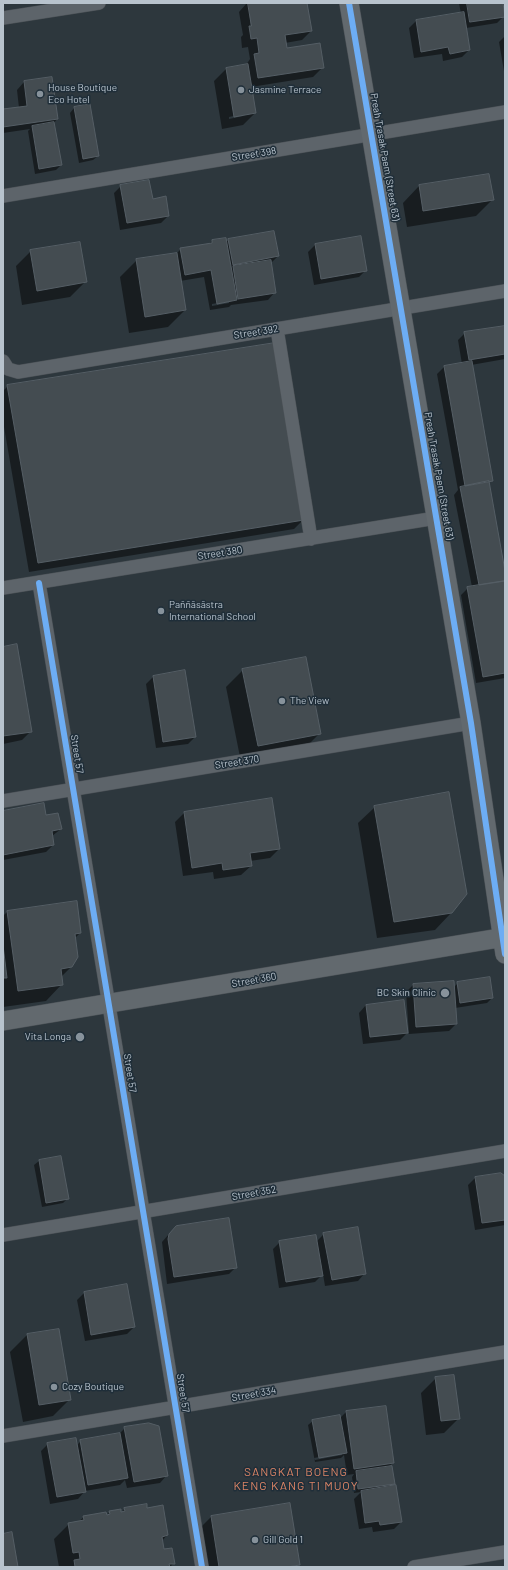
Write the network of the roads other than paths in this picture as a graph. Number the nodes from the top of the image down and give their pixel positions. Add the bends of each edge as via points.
1 (99, 3) edge
2 (349, 3) edge
3 (3, 18) edge
4 (505, 112) edge
5 (371, 135) junction
6 (3, 196) edge
7 (505, 291) edge
8 (401, 308) junction
9 (277, 329) junction
10 (5, 365) edge
11 (436, 518) junction
12 (311, 538) junction
13 (39, 583) junction
14 (3, 588) edge
15 (471, 723) junction
16 (73, 789) junction
17 (3, 801) edge
18 (504, 943) edge
19 (109, 1004) junction
20 (3, 1022) edge
21 (505, 1151) edge
22 (143, 1212) junction
23 (3, 1235) edge
24 (505, 1352) edge
25 (176, 1407) junction
26 (3, 1436) edge
27 (505, 1552) edge
28 (202, 1567) edge
29 (414, 1567) edge

1 - 3 street
2 - 5 street, Preah Trasak Paem (Street 63)
4 - 5 street, Street 398
5 - 6 street, Street 398
5 - 8 street, Preah Trasak Paem (Street 63)
7 - 8 street, Street 392
8 - 9 street, Street 392
8 - 11 street, Preah Trasak Paem (Street 63)
9 - 10 street, Street 392 via 18,372
9 - 12 street
11 - 12 street, Street 380
11 - 15 street, Preah Trasak Paem (Street 63)
12 - 13 street, Street 380
13 - 14 street, Street 380
13 - 16 street, Street 57
15 - 16 street, Street 370
15 - 18 street, Preah Trasak Paem (Street 63)
16 - 17 street, Street 370
16 - 19 street, Street 57
18 - 19 street, Street 360
19 - 20 street, Street 360
19 - 22 street, Street 57
21 - 22 street, Street 352
22 - 23 street, Street 352
22 - 25 street, Street 57
24 - 25 street, Street 334
25 - 26 street, Street 334
25 - 28 street, Street 57
27 - 29 street

